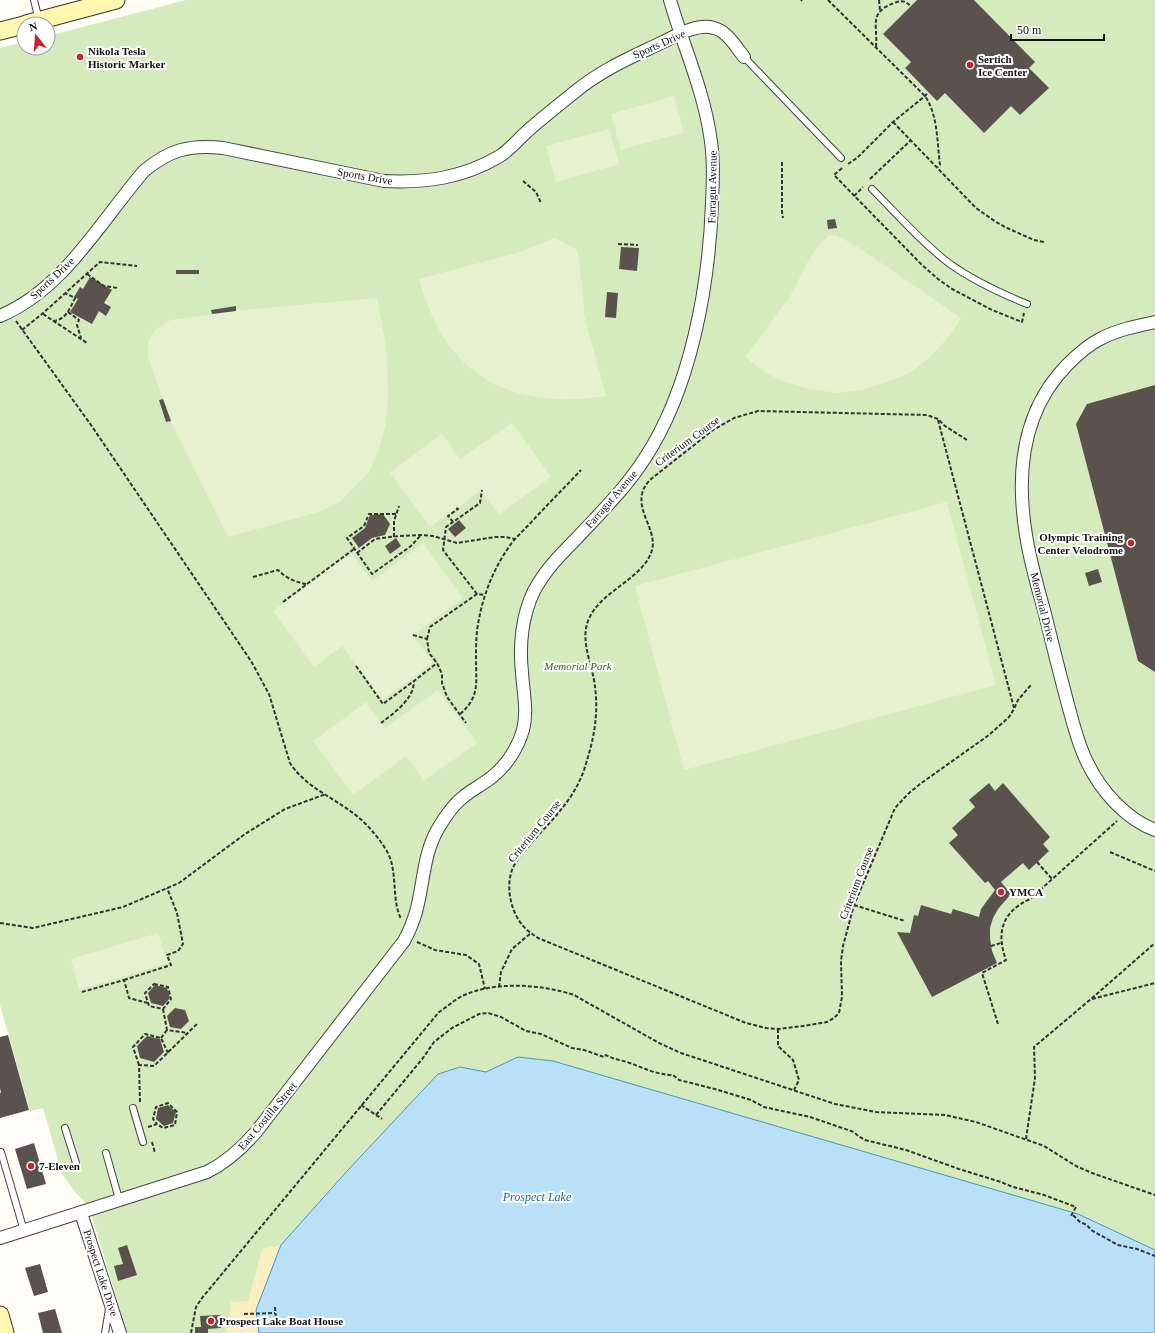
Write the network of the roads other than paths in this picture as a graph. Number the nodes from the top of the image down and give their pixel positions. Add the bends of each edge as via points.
1 (34, 0) edge
2 (116, 0) edge
3 (670, 0) edge
4 (31, 16) edge
5 (56, 16) edge
6 (16, 27) edge
7 (0, 31) edge
8 (681, 34) junction
9 (744, 57) joint
10 (841, 158) dead end
11 (872, 189) dead end
12 (1026, 304) dead end
13 (4, 315) edge
14 (1155, 322) edge
15 (1155, 830) edge
16 (416, 913) joint
17 (133, 1108) dead end
18 (65, 1128) dead end
19 (143, 1142) dead end
20 (0, 1152) edge
21 (106, 1154) dead end
22 (76, 1163) dead end
23 (119, 1199) junction
24 (81, 1213) junction
25 (24, 1231) junction
26 (0, 1238) edge
27 (110, 1303) junction
28 (0, 1315) edge
29 (5, 1333) edge
30 (105, 1333) edge
31 (120, 1333) edge

1 - 4 lane
2 - 5 main road
3 - 8 street, Farragut Avenue
6 - 7 main road
8 - 9 street, Sports Drive via 713,27 727,36
8 - 13 street, Sports Drive via 624,60 593,78 502,155 471,170 448,177 419,182 384,181 209,147 182,149 168,154 144,171 85,247 58,275 28,300
8 - 16 street, Farragut Avenue via 706,112 714,159 707,263 697,324 685,371 664,424 643,462 611,502 550,566 534,590 525,616 522,640 521,669 525,718 523,731 502,768 459,800 439,827 426,857
9 - 10 lane
11 - 12 lane via 950,264 990,288
14 - 15 street, Memorial Drive via 1114,333 1099,340 1084,349 1059,373 1038,405 1031,422 1026,439 1023,473 1026,535 1073,723 1088,764 1107,793 1126,813
16 - 23 street, East Costilla Street via 410,930 395,955 256,1132 239,1150 207,1172
17 - 19 lane
18 - 22 lane
20 - 25 lane
21 - 23 lane
23 - 24 street, East Costilla Street
24 - 25 street, East Costilla Street
24 - 27 street, Prospect Lake Drive
25 - 26 street, East Costilla Street
27 - 30 lane
27 - 31 street, Prospect Lake Drive
28 - 29 main road

